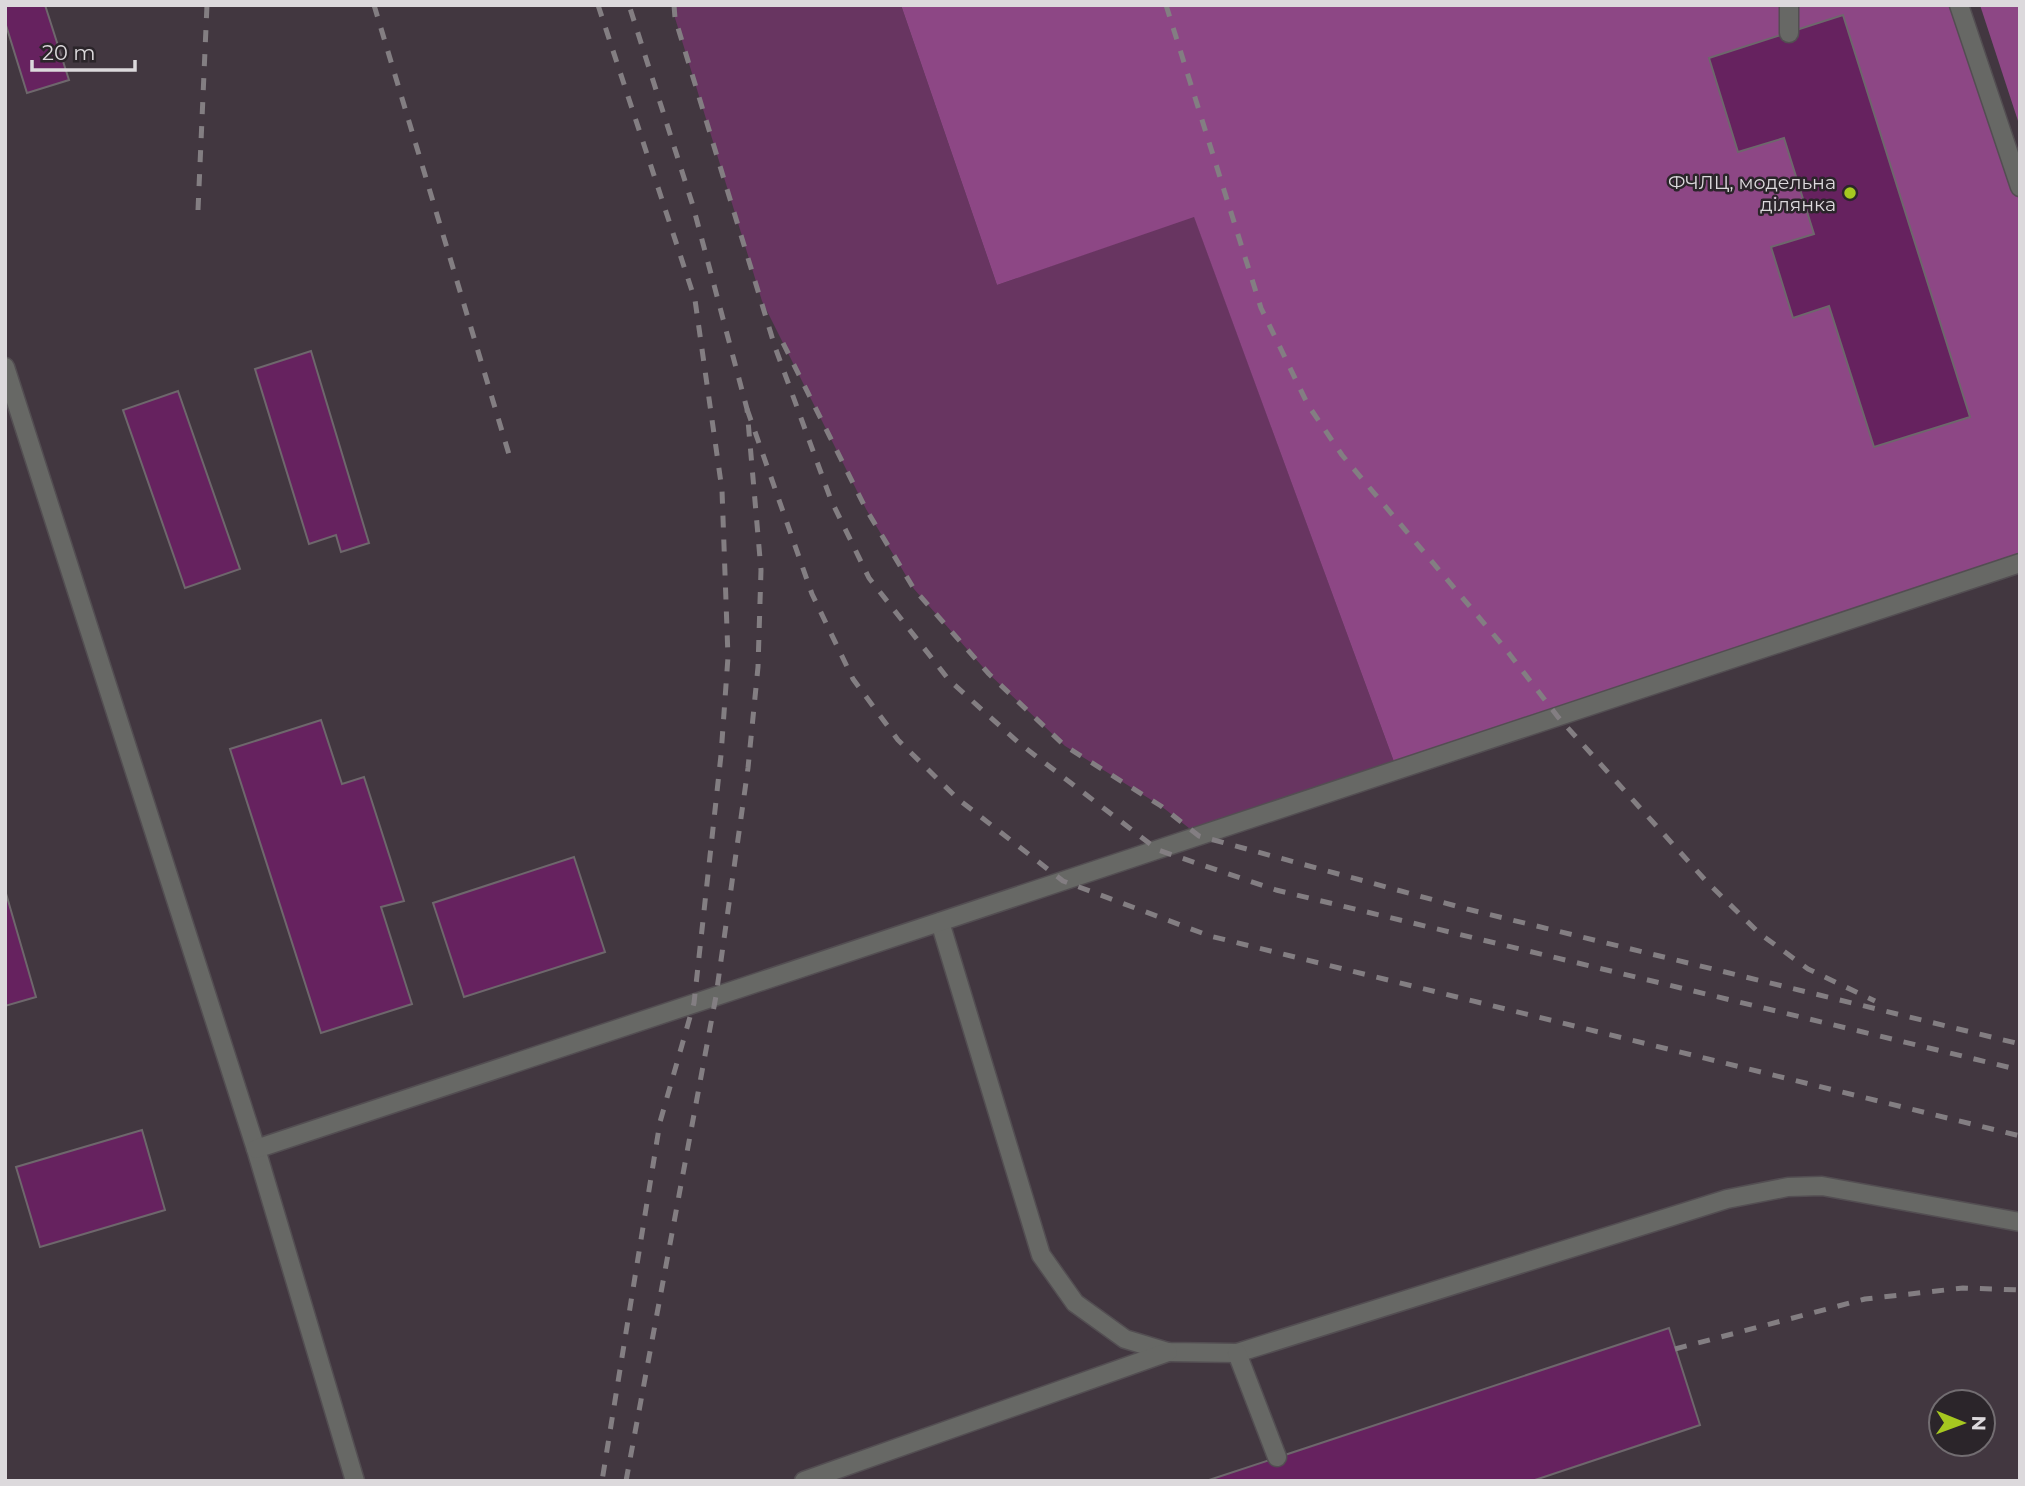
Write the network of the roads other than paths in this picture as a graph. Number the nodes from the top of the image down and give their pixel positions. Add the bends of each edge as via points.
1 (1789, 5) edge
2 (1959, 5) edge
3 (1789, 33) dead end
4 (2020, 187) edge
5 (5, 367) edge
6 (2020, 563) edge
7 (940, 922) junction
8 (256, 1149) junction
9 (2020, 1222) edge
10 (1168, 1352) junction
11 (1237, 1353) junction
12 (1277, 1457) dead end
13 (355, 1481) edge
14 (804, 1481) edge

1 - 3 street
2 - 4 street
5 - 8 street
6 - 7 street
7 - 8 street
7 - 10 street via 1041,1255 1075,1303 1125,1339
8 - 13 street
9 - 11 street via 1849,1189 1788,1187 1727,1199
10 - 11 street
10 - 14 street
11 - 12 street

